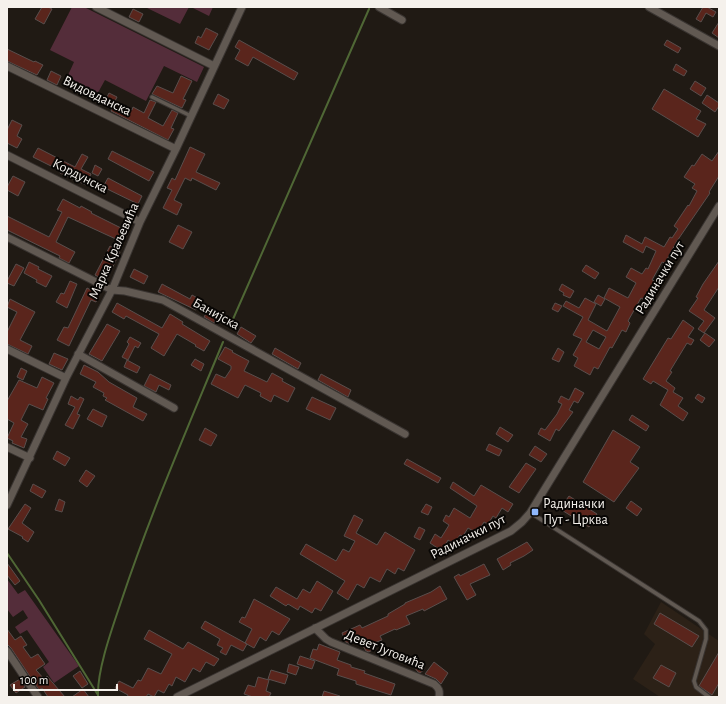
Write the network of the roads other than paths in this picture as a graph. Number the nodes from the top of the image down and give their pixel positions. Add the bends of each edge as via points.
1 (96, 7) edge
2 (242, 7) edge
3 (379, 7) edge
4 (649, 7) edge
5 (402, 20) dead end
6 (719, 46) edge
7 (7, 66) edge
8 (214, 66) junction
9 (152, 97) dead end
10 (191, 116) junction
11 (176, 149) junction
12 (7, 155) edge
13 (719, 206) edge
14 (140, 222) junction
15 (7, 237) edge
16 (112, 290) junction
17 (7, 349) edge
18 (78, 354) junction
19 (66, 378) junction
20 (174, 408) dead end
21 (405, 434) dead end
22 (7, 447) edge
23 (30, 458) junction
24 (7, 505) edge
25 (530, 513) junction
26 (315, 628) junction
27 (7, 651) edge
28 (38, 697) edge
29 (176, 697) edge
30 (439, 697) edge
31 (709, 697) edge

1 - 8 street
2 - 8 street, Марка Краљевића
3 - 5 street
4 - 6 street
7 - 11 street, Видовданска
8 - 10 street, Марка Краљевића
9 - 10 lane
10 - 11 street, Марка Краљевића
11 - 14 street, Марка Краљевића
12 - 14 street, Кордунска
13 - 25 street, Радиначки пут
14 - 16 street, Марка Краљевића
15 - 16 street, Банијска
16 - 18 street, Марка Краљевића
16 - 21 street, Банијска via 163,300
17 - 19 street
18 - 19 street, Марка Краљевића
18 - 20 street
19 - 23 street, Марка Краљевића
22 - 23 street
23 - 24 street, Марка Краљевића
25 - 26 street, Радиначки пут via 511,531
25 - 31 lane via 699,622 706,630 706,639 694,681 696,687
26 - 29 street, Радиначки пут
26 - 30 street, Девет Југовића via 331,642 434,684 440,693
27 - 28 street

